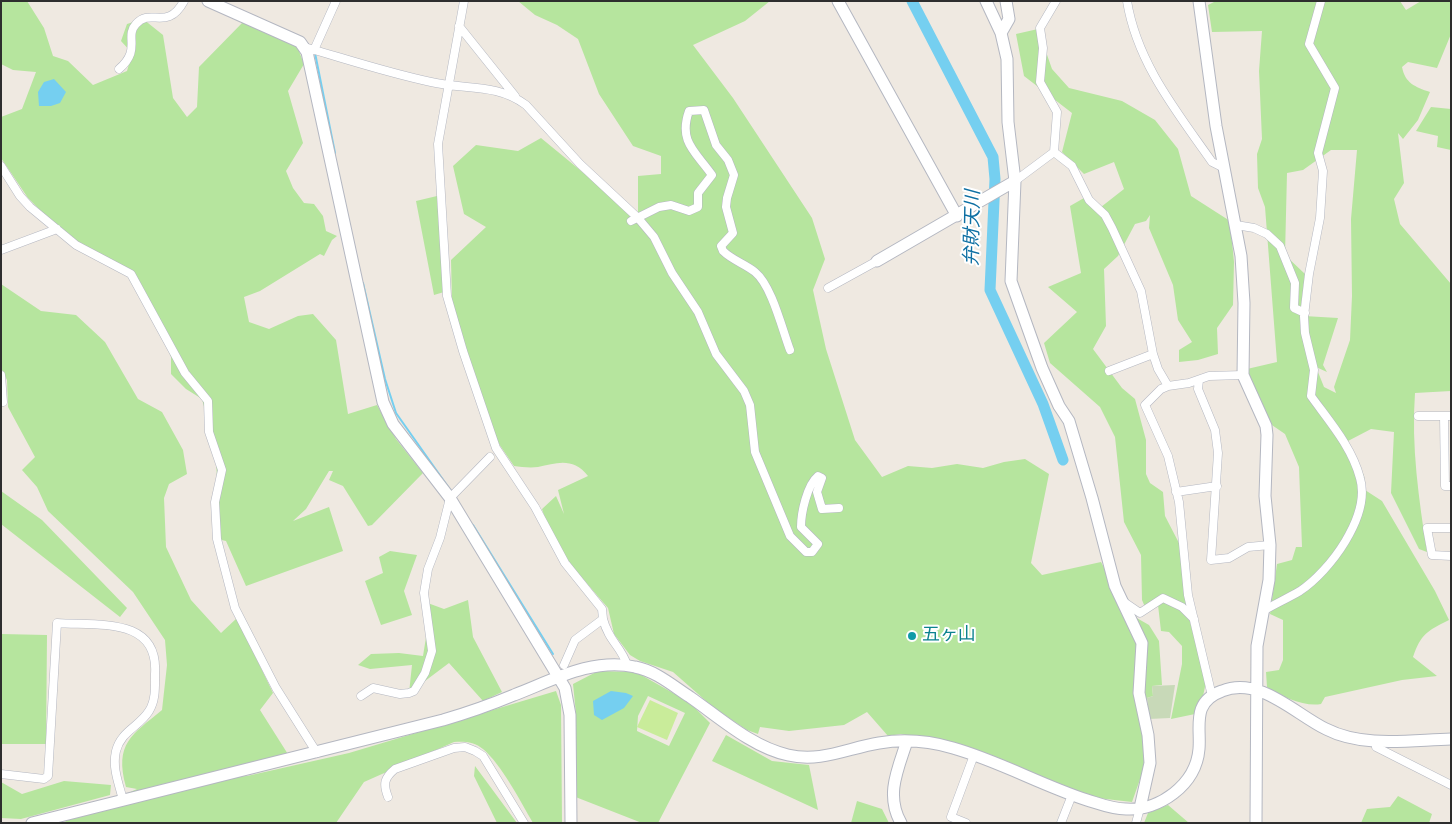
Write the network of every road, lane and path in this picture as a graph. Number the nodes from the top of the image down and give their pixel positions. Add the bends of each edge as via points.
1 (184, 1) edge
2 (208, 1) edge
3 (336, 1) edge
4 (464, 1) edge
5 (838, 1) edge
6 (986, 1) edge
7 (1006, 1) edge
8 (1056, 1) edge
9 (1127, 1) edge
10 (1199, 1) edge
11 (1320, 1) edge
12 (221, 4) edge
13 (459, 26) junction
14 (1001, 33) junction
15 (309, 48) junction
16 (119, 69) dead end
17 (448, 85) junction
18 (516, 98) junction
19 (1054, 152) junction
20 (1, 166) edge
21 (1224, 168) junction
22 (1011, 184) junction
23 (956, 216) junction
24 (634, 220) junction
25 (1236, 225) junction
26 (57, 229) junction
27 (1, 250) edge
28 (877, 261) joint
29 (828, 288) dead end
30 (1305, 313) junction
31 (790, 350) dead end
32 (1153, 354) junction
33 (1109, 371) dead end
34 (1, 375) edge
35 (1243, 375) junction
36 (1199, 380) junction
37 (1168, 386) junction
38 (3, 402) dead end
39 (1418, 416) dead end
40 (1447, 416) edge
41 (490, 457) dead end
42 (1217, 486) junction
43 (1451, 486) edge
44 (1176, 492) junction
45 (450, 498) junction
46 (839, 508) dead end
47 (1451, 528) edge
48 (1270, 545) junction
49 (1451, 556) edge
50 (1122, 600) junction
51 (1263, 611) junction
52 (603, 619) junction
53 (1194, 619) junction
54 (564, 665) dead end
55 (627, 665) junction
56 (560, 677) junction
57 (1256, 691) junction
58 (361, 696) dead end
59 (1212, 696) junction
60 (1451, 739) edge
61 (907, 741) junction
62 (1377, 741) junction
63 (317, 752) junction
64 (974, 755) junction
65 (1, 774) edge
66 (1451, 785) edge
67 (1072, 795) junction
68 (388, 797) dead end
69 (123, 800) junction
70 (1140, 808) junction
71 (33, 823) edge
72 (524, 823) edge
73 (571, 823) edge
74 (901, 823) edge
75 (966, 823) edge
76 (1061, 823) edge
77 (1136, 823) edge
78 (1256, 823) edge

1 - 16 street via 179,11 169,18 148,17 136,24 132,34 132,54
2 - 12 street
3 - 15 street
4 - 13 street
5 - 23 street
6 - 14 street
7 - 14 street via 1009,19
8 - 19 street via 1040,28 1043,48 1040,82 1057,112
9 - 21 street via 1138,43 1159,87 1212,162
10 - 21 street
11 - 30 street via 1309,44 1335,88 1318,153 1323,171 1320,218
12 - 15 street
13 - 17 street
13 - 18 street
14 - 22 street via 1007,58
15 - 17 street
15 - 45 street via 383,402 393,424
17 - 18 street via 492,88
17 - 52 street via 438,144 447,296 461,345 496,448 535,507 565,563 602,609
18 - 24 street
19 - 22 street
19 - 32 street via 1072,166 1089,200 1105,215 1112,228 1141,291
20 - 26 street via 20,196
21 - 25 street
22 - 23 street
22 - 50 street via 1011,281 1033,345 1059,406 1069,421 1115,586
23 - 28 street
24 - 31 street via 659,207 671,205 689,211 698,207 698,193 712,176 688,144 685,130 689,111 704,110 716,145 728,160 734,176 726,198 733,232 721,246 722,251 756,273 773,304
24 - 46 street via 654,237 672,273 698,312 716,354 744,391 750,405 755,452 790,536 806,552 812,552 818,544 801,526 809,487 818,476 822,478 817,492 822,509
25 - 30 street via 1267,234 1280,246 1295,283 1294,308
25 - 35 street via 1244,295
26 - 27 street
26 - 63 street via 76,244 131,274 185,373 208,401 209,432 222,470 215,502 217,539 235,608 276,688
28 - 29 street
30 - 51 street via 1305,333 1314,370 1311,396 1344,442 1360,476 1360,506 1346,541 1335,557 1300,590
32 - 33 street
32 - 37 street
34 - 38 street
35 - 36 street via 1209,376
35 - 48 street via 1266,426 1265,496
36 - 37 street
36 - 42 street via 1198,389 1215,430
37 - 44 street via 1145,405 1168,456
39 - 40 street
40 - 43 street via 1445,486
41 - 45 street
42 - 44 street
42 - 48 street via 1211,560 1228,558 1248,547
44 - 53 street via 1188,595
45 - 56 street
45 - 58 street via 424,582 432,651 425,673 409,693 373,688
47 - 49 street via 1426,528 1432,556
48 - 51 street via 1269,580
50 - 53 street via 1140,613 1163,598 1182,607
50 - 70 street via 1142,643 1139,693 1150,763
51 - 57 street via 1257,646
52 - 54 street via 575,640
52 - 55 street via 611,641 623,654
53 - 59 street
55 - 56 street via 594,667
55 - 61 street via 652,673 759,745 788,755 813,758 879,743
56 - 63 street via 480,709
56 - 73 street via 570,715
57 - 59 street via 1228,689
57 - 62 street via 1337,734
57 - 78 street
59 - 70 street via 1199,716 1199,748 1191,774 1172,795
60 - 62 street
61 - 64 street via 932,743
61 - 74 street via 892,799
62 - 66 street via 1376,747
63 - 69 street
64 - 67 street
64 - 75 street via 951,817
65 - 69 street via 44,779 48,776 57,623 128,628 150,644 156,665 154,698 149,712 127,731 116,749 115,773
67 - 70 street via 1113,808
67 - 76 street
68 - 72 street via 386,775 395,769 465,747 483,756
69 - 71 street
70 - 77 street

